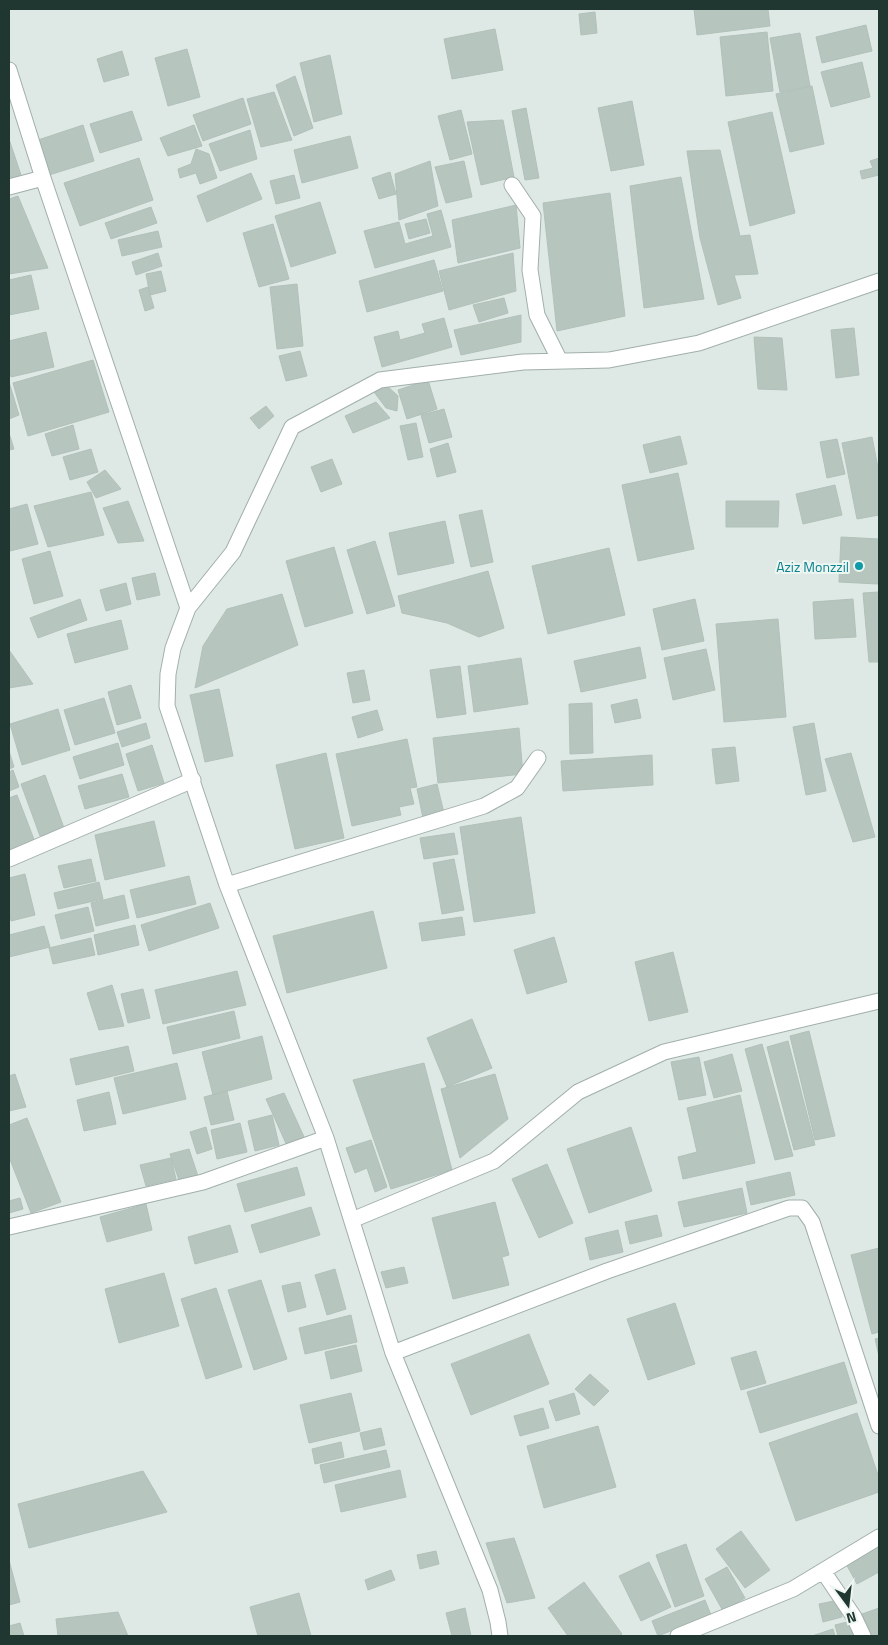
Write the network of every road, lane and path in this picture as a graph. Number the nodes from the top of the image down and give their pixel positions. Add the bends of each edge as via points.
1 (9, 70) edge
2 (43, 178) junction
3 (512, 185) dead end
4 (9, 187) edge
5 (879, 281) edge
6 (560, 361) junction
7 (188, 608) junction
8 (538, 758) dead end
9 (193, 780) junction
10 (9, 859) edge
11 (227, 885) junction
12 (879, 1001) edge
13 (326, 1138) junction
14 (352, 1220) junction
15 (9, 1227) edge
16 (393, 1353) junction
17 (879, 1426) edge
18 (879, 1537) edge
19 (823, 1571) junction
20 (500, 1636) edge
21 (678, 1636) edge
22 (863, 1636) edge

1 - 2 street
2 - 4 street
2 - 7 street
3 - 6 street via 532,216 530,270 537,315
5 - 6 street via 700,343 609,360
6 - 7 street via 523,362 380,380 292,427 233,552
7 - 9 street via 173,648 167,706
8 - 11 street via 516,788 484,806
9 - 10 street
9 - 11 street
11 - 13 street
12 - 14 street via 664,1052 578,1092 494,1161
13 - 14 street
13 - 15 street via 203,1182
14 - 16 street
16 - 17 street via 617,1268 789,1208 802,1208 812,1222
16 - 20 street via 490,1590
18 - 19 street
19 - 21 street via 793,1589
19 - 22 street

